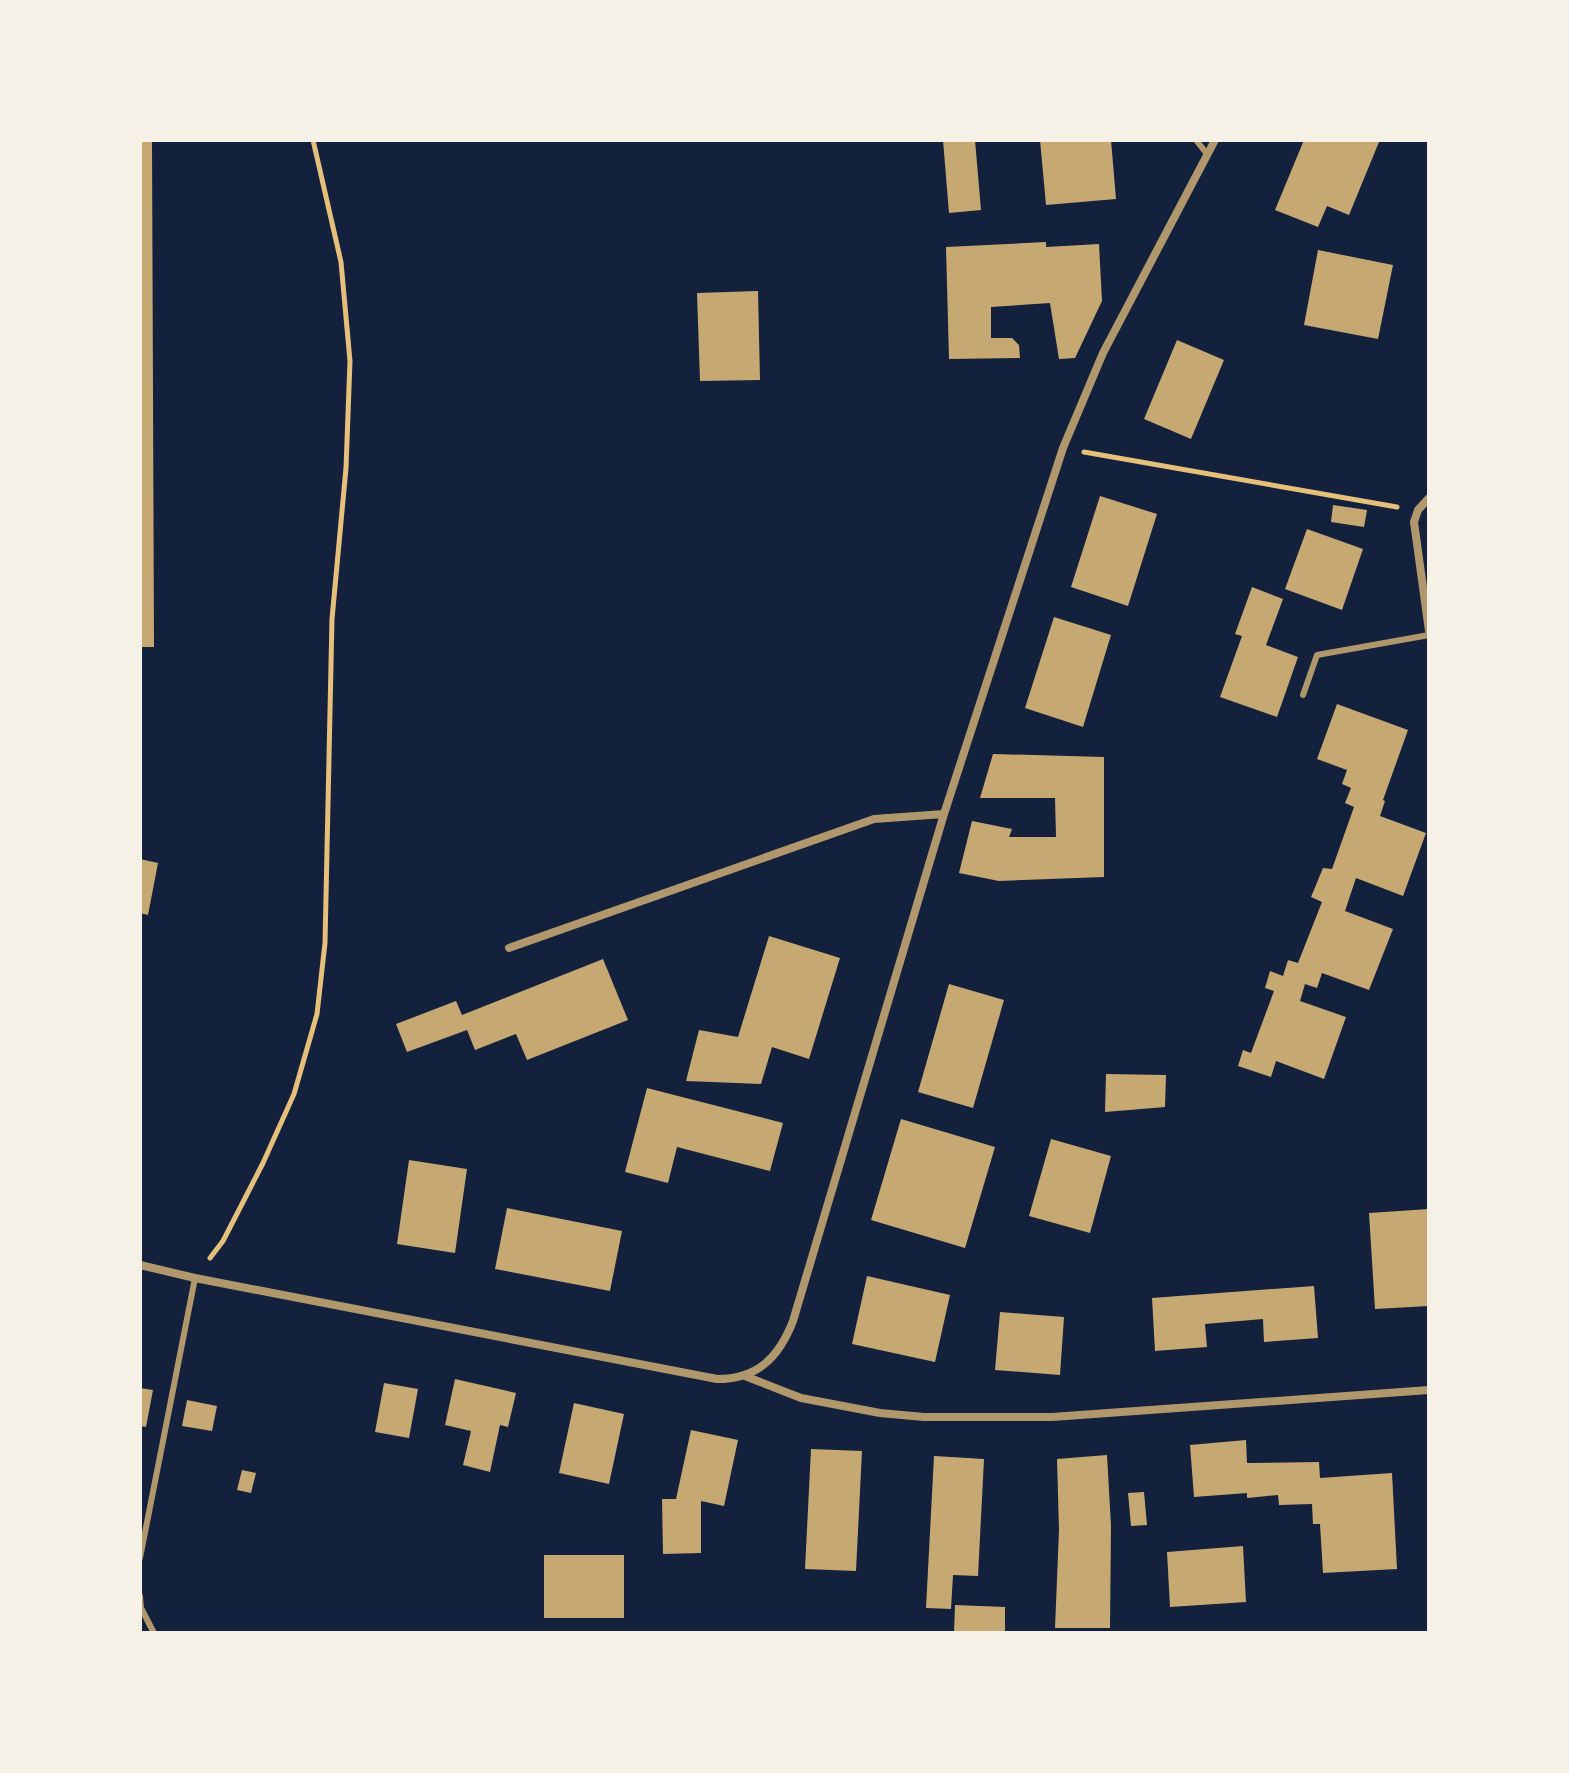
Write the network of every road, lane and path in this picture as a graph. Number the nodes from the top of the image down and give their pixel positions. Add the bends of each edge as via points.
1 (313, 140) edge
2 (1196, 140) edge
3 (1215, 140) edge
4 (1207, 154) junction
5 (1063, 448) junction
6 (1429, 498) edge
7 (1418, 510) junction
8 (1429, 633) edge
9 (1303, 695) dead end
10 (944, 814) junction
11 (509, 948) dead end
12 (140, 1265) edge
13 (195, 1278) junction
14 (745, 1376) junction
15 (1429, 1390) edge
16 (140, 1558) edge
17 (140, 1596) edge
18 (154, 1633) edge

1 - 13 path via 341,262 350,361 332,619 325,943 317,1014 294,1094 223,1241
2 - 4 lane
3 - 4 street
4 - 5 street via 1103,353
5 - 7 path
5 - 10 street
6 - 7 street
7 - 8 street via 1414,522
8 - 9 lane via 1317,655
10 - 11 street via 874,819
10 - 14 street via 793,1321 774,1356
12 - 13 street
13 - 14 street via 717,1379
13 - 16 lane
14 - 15 street via 801,1398 924,1417 1052,1417
17 - 18 lane

